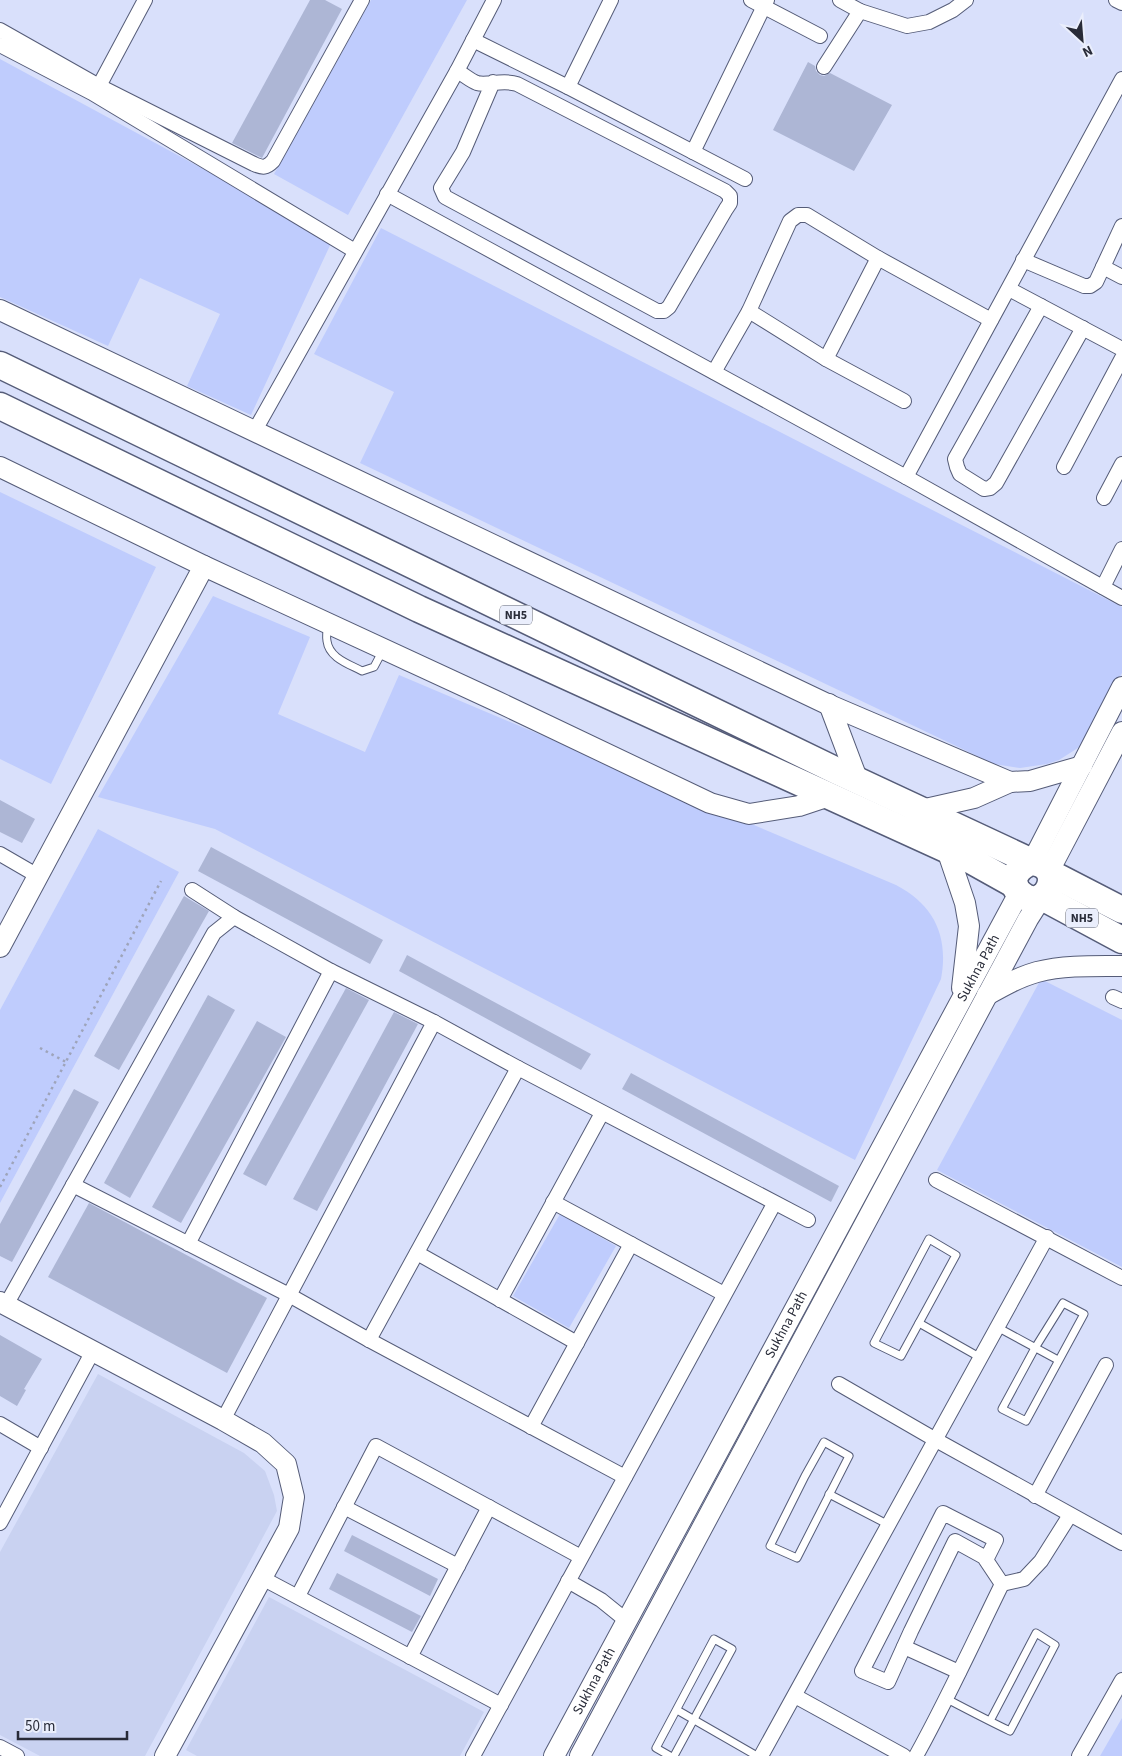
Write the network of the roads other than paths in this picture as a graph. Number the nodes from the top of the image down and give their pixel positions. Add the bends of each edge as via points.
1 (145, 0) edge
2 (362, 0) edge
3 (494, 0) edge
4 (611, 0) edge
5 (751, 0) edge
6 (840, 0) edge
7 (966, 0) edge
8 (1116, 0) edge
9 (766, 3) edge
10 (1122, 3) edge
11 (860, 11) junction
12 (0, 30) edge
13 (820, 36) dead end
14 (473, 40) junction
15 (0, 45) edge
16 (824, 67) dead end
17 (457, 71) junction
18 (1122, 78) edge
19 (493, 82) junction
20 (99, 86) junction
21 (568, 87) junction
22 (693, 152) junction
23 (745, 179) dead end
24 (387, 194) junction
25 (1122, 226) edge
26 (355, 252) junction
27 (878, 258) junction
28 (1023, 260) junction
29 (1103, 267) junction
30 (1122, 277) edge
31 (1009, 289) junction
32 (1041, 306) junction
33 (0, 310) edge
34 (749, 312) junction
35 (991, 320) junction
36 (1083, 328) junction
37 (1122, 348) edge
38 (1122, 358) edge
39 (826, 359) junction
40 (0, 365) edge
41 (714, 372) junction
42 (904, 401) dead end
43 (0, 406) edge
44 (254, 432) junction
45 (1122, 464) edge
46 (0, 467) edge
47 (1064, 467) dead end
48 (906, 477) junction
49 (1104, 498) dead end
50 (1122, 549) edge
51 (204, 566) junction
52 (1103, 587) junction
53 (1122, 598) edge
54 (328, 624) junction
55 (384, 649) junction
56 (1122, 687) edge
57 (829, 704) junction
58 (1122, 732) edge
59 (1082, 766) junction
60 (858, 781) junction
61 (1010, 782) junction
62 (829, 796) junction
63 (921, 810) junction
64 (947, 850) junction
65 (0, 854) edge
66 (38, 876) junction
67 (1035, 880) junction
68 (192, 890) dead end
69 (1122, 910) edge
70 (234, 917) junction
71 (1122, 940) edge
72 (0, 947) edge
73 (1122, 966) edge
74 (332, 971) junction
75 (987, 995) junction
76 (960, 1002) junction
77 (434, 1022) junction
78 (518, 1068) junction
79 (602, 1113) junction
80 (936, 1180) dead end
81 (73, 1185) junction
82 (553, 1202) junction
83 (774, 1204) junction
84 (808, 1220) dead end
85 (1047, 1238) junction
86 (188, 1244) junction
87 (631, 1244) junction
88 (417, 1253) junction
89 (1122, 1278) edge
90 (724, 1294) junction
91 (289, 1296) junction
92 (500, 1300) junction
93 (3, 1303) edge
94 (919, 1323) junction
95 (997, 1327) junction
96 (369, 1340) junction
97 (577, 1343) junction
98 (1035, 1348) junction
99 (93, 1351) junction
100 (980, 1358) junction
101 (1058, 1360) junction
102 (1106, 1365) dead end
103 (840, 1384) dead end
104 (223, 1420) junction
105 (0, 1424) edge
106 (531, 1426) junction
107 (936, 1440) junction
108 (41, 1448) junction
109 (625, 1477) junction
110 (829, 1494) junction
111 (1036, 1496) junction
112 (344, 1507) junction
113 (489, 1507) junction
114 (1070, 1515) junction
115 (0, 1524) edge
116 (889, 1525) junction
117 (1122, 1543) edge
118 (581, 1557) junction
119 (986, 1560) junction
120 (458, 1566) junction
121 (262, 1578) junction
122 (568, 1581) junction
123 (1002, 1584) junction
124 (298, 1596) junction
125 (627, 1620) junction
126 (904, 1647) junction
127 (410, 1656) junction
128 (959, 1672) junction
129 (1122, 1680) edge
130 (795, 1696) junction
131 (947, 1699) junction
132 (501, 1705) junction
133 (677, 1710) junction
134 (693, 1720) junction
135 (990, 1721) junction
136 (0, 1747) edge
137 (167, 1755) edge
138 (17, 1756) edge
139 (473, 1756) edge
140 (554, 1756) edge
141 (580, 1756) edge
142 (670, 1756) edge
143 (674, 1756) edge
144 (757, 1756) edge
145 (762, 1756) edge
146 (904, 1756) edge
147 (916, 1756) edge
148 (1079, 1756) edge

1 - 20 street
2 - 20 street via 268,167 262,168
3 - 14 street
4 - 21 street
5 - 9 street
6 - 11 street
7 - 11 street via 929,22 907,26
8 - 10 street
9 - 13 street
9 - 22 street
11 - 16 street
12 - 20 street
14 - 17 street
14 - 21 street
15 - 26 street via 92,93
17 - 19 street via 478,84
17 - 24 street
18 - 28 street
19 - 19 street via 517,84 730,196 726,209 664,311 658,311 445,197 441,188 463,152
21 - 22 street
22 - 23 street
24 - 26 street
24 - 41 street
25 - 29 street
26 - 44 street
27 - 34 street via 807,215 798,215 790,221
27 - 35 street
27 - 39 street
28 - 29 street via 1084,286 1096,282
28 - 31 street
29 - 30 street
31 - 32 street
31 - 35 street
32 - 36 street
32 - 36 street via 955,459 960,474 984,489 996,483
33 - 44 street
34 - 39 street
34 - 41 street
35 - 48 street
36 - 37 street
38 - 47 street
39 - 42 street
40 - 60 highway, NH5
41 - 48 street
43 - 62 highway, NH5 via 419,609
44 - 57 street
45 - 49 street
46 - 51 street
48 - 52 street
50 - 52 street
51 - 54 street
51 - 66 street
52 - 53 street
54 - 55 street
54 - 55 lane via 326,642 330,651 336,658 362,671 374,667
55 - 62 street via 710,802 750,814 799,806
56 - 59 street
57 - 60 street
57 - 61 street
58 - 67 street
59 - 61 street
59 - 67 street
60 - 63 highway, NH5
61 - 63 street via 974,798
62 - 64 highway, NH5
63 - 67 highway, NH5
64 - 67 highway, NH5
64 - 76 street via 965,902 969,926
65 - 66 street
66 - 72 street
67 - 69 highway, NH5
67 - 71 highway, NH5
67 - 75 street, Sukhna Path via 1028,919
67 - 76 street, Sukhna Path
68 - 70 street
70 - 74 street
70 - 81 street via 214,933
73 - 75 street via 1037,972
74 - 77 street
74 - 86 street
75 - 141 street, Sukhna Path
76 - 125 street, Sukhna Path
77 - 78 street
77 - 91 street
78 - 79 street
78 - 88 street
79 - 82 street
79 - 83 street
80 - 85 street
81 - 86 street
81 - 93 street
82 - 87 street
82 - 92 street
83 - 84 street
83 - 90 street
85 - 89 street
85 - 95 street
86 - 91 street
87 - 90 street
87 - 97 street
88 - 92 street
88 - 96 street
90 - 109 street
91 - 96 street
91 - 104 street
92 - 97 street
93 - 99 street
94 - 94 lane via 956,1255 929,1239 874,1343 901,1356
94 - 100 lane
95 - 98 lane
95 - 100 street
96 - 106 street
97 - 106 street
98 - 101 lane
98 - 101 lane via 1063,1303 1070,1306 1084,1314
98 - 101 lane via 1002,1409 1026,1421
99 - 104 street
99 - 108 street
100 - 107 street
102 - 111 street
103 - 107 street
104 - 121 street via 263,1443 286,1464 294,1498 289,1528
105 - 108 street
106 - 109 street
107 - 111 street
107 - 116 street
108 - 115 street
109 - 118 street
110 - 110 lane via 849,1456 824,1442 770,1546 797,1558
110 - 116 lane
111 - 114 street
112 - 113 street via 376,1446
112 - 120 street
112 - 124 street
113 - 118 street
113 - 120 street
114 - 117 street
114 - 123 street via 1041,1561 1024,1579
116 - 130 street
118 - 122 street
119 - 123 street
119 - 126 street via 956,1541
119 - 126 street via 996,1540 944,1513 862,1671 888,1682
120 - 127 street
121 - 124 street
121 - 137 street
122 - 125 street
122 - 132 street
123 - 128 street
124 - 127 street
125 - 140 street, Sukhna Path
126 - 128 street
127 - 132 street
128 - 131 street
129 - 148 street
130 - 145 street
130 - 146 street
131 - 135 lane
131 - 147 street
132 - 139 street
133 - 134 lane
133 - 134 lane via 714,1639 732,1649
133 - 142 lane via 656,1748
134 - 143 lane
134 - 144 lane
135 - 135 lane via 1010,1731 1055,1645 1036,1633
136 - 138 street

